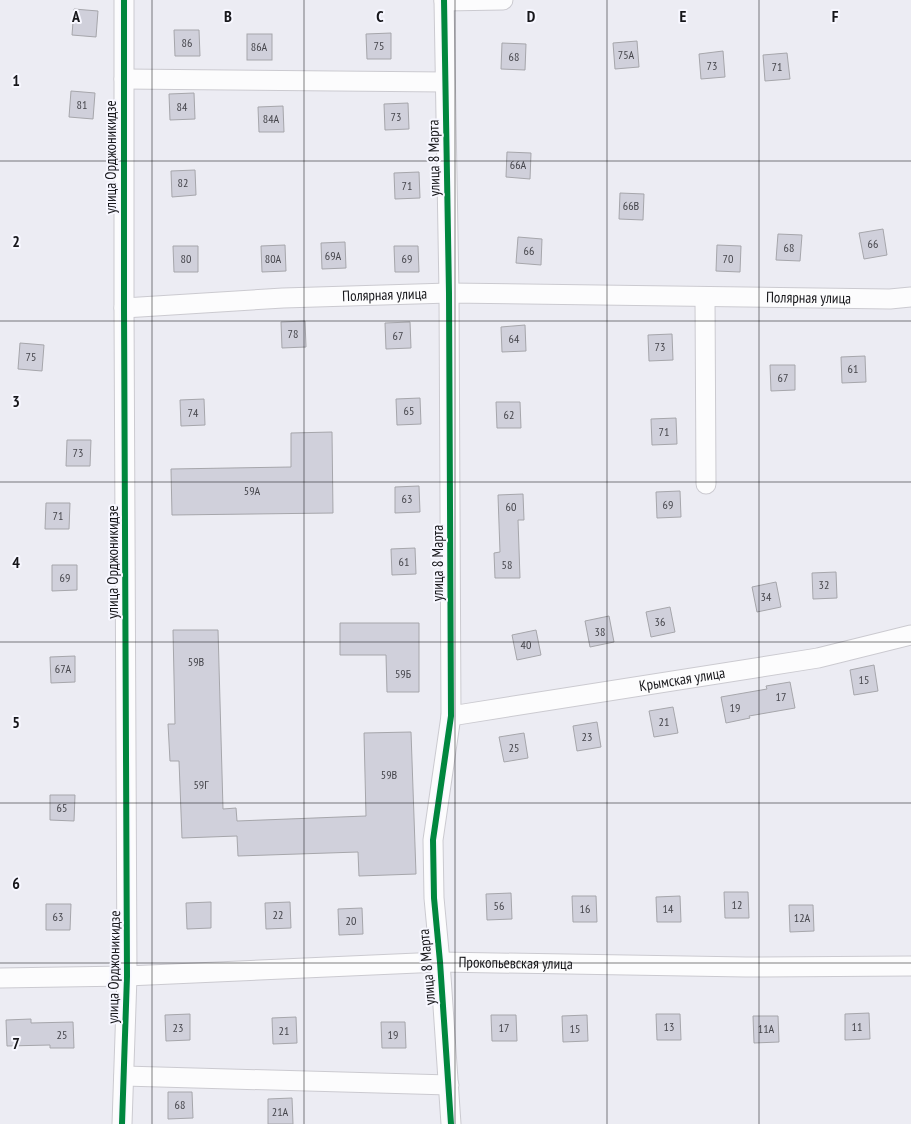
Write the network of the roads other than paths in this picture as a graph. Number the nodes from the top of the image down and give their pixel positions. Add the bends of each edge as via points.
1 (124, 0) edge
2 (444, 0) edge
3 (503, 0) edge
4 (124, 79) junction
5 (445, 82) junction
6 (450, 293) junction
7 (705, 296) junction
8 (911, 297) edge
9 (124, 308) junction
10 (706, 484) dead end
11 (911, 635) edge
12 (451, 716) junction
13 (440, 962) junction
14 (911, 966) edge
15 (127, 976) junction
16 (0, 978) edge
17 (124, 1076) junction
18 (449, 1085) junction
19 (122, 1124) edge
20 (451, 1124) edge

1 - 4 street, улица Орджоникидзе
2 - 3 street
2 - 5 street, улица 8 Марта
4 - 5 street, улица Орджоникидзе
4 - 9 street, улица Орджоникидзе
5 - 6 street, улица 8 Марта
6 - 7 street, Полярная улица
6 - 9 street, Полярная улица via 282,298
6 - 12 street, улица 8 Марта
7 - 8 street, Полярная улица
7 - 10 street
9 - 15 street, улица Орджоникидзе
11 - 12 street, Крымская улица via 818,658
12 - 13 street, улица 8 Марта via 433,840
13 - 14 street, Прокопьевская улица
13 - 15 street, Прокопьевская улица
13 - 18 street, улица 8 Марта
15 - 16 street, Прокопьевская улица
15 - 17 street, улица Орджоникидзе
17 - 18 street
17 - 19 street, улица Орджоникидзе
18 - 20 street, улица 8 Марта

